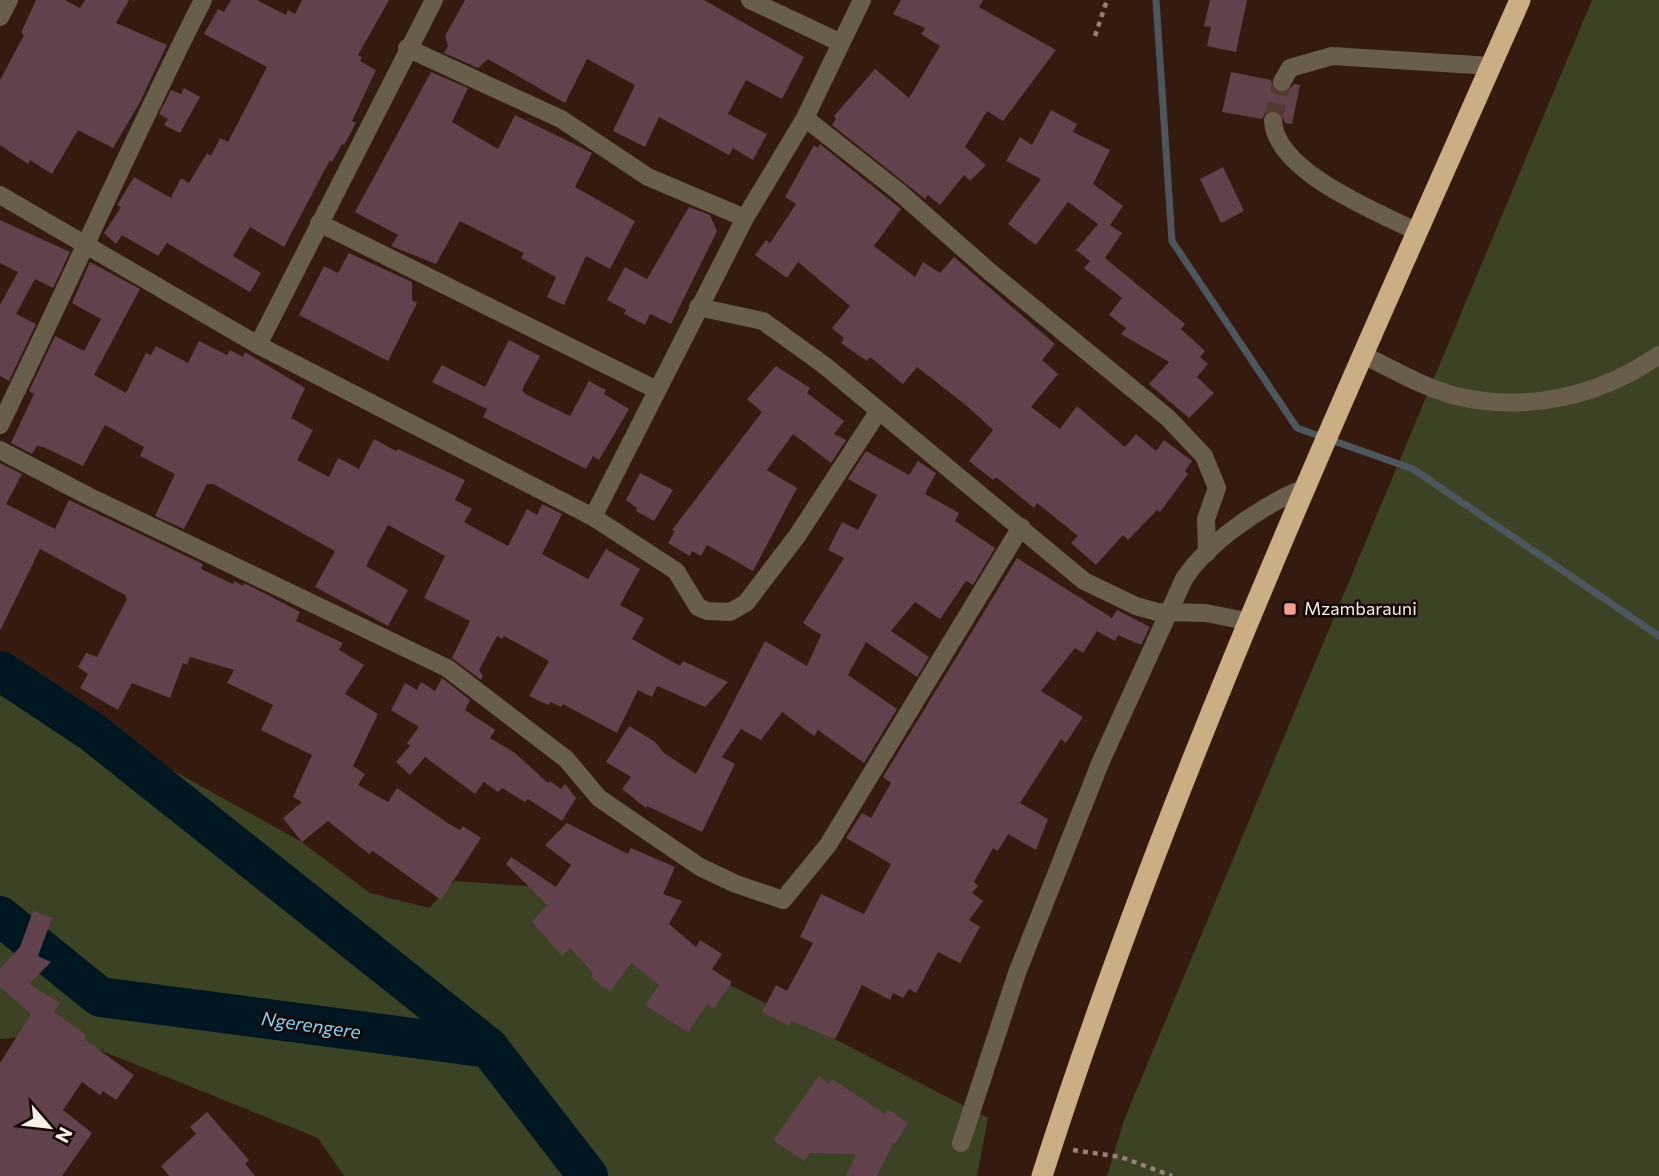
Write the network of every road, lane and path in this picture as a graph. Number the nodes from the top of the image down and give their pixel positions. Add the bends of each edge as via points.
1 (9, 0) edge
2 (203, 0) edge
3 (434, 0) edge
4 (750, 0) edge
5 (862, 0) edge
6 (1107, 0) edge
7 (1520, 0) edge
8 (0, 17) edge
9 (1095, 36) dead end
10 (841, 43) junction
11 (407, 48) junction
12 (1491, 66) junction
13 (1282, 82) tunnel mouth
14 (805, 118) junction
15 (1273, 121) tunnel mouth
16 (0, 195) edge
17 (745, 218) junction
18 (319, 223) junction
19 (1418, 232) junction
20 (88, 244) junction
21 (698, 307) junction
22 (258, 345) junction
23 (1363, 355) junction
24 (1659, 355) edge
25 (657, 390) junction
26 (878, 412) junction
27 (0, 425) edge
28 (0, 450) edge
29 (1304, 488) junction
30 (593, 517) junction
31 (1021, 527) junction
32 (1207, 553) junction
33 (1171, 611) junction
34 (1246, 621) junction
35 (961, 1143) dead end
36 (1051, 1147) junction
37 (1042, 1176) edge
38 (1172, 1176) edge

1 - 8 street
2 - 20 street
3 - 11 street
4 - 10 street
5 - 10 street
6 - 9 path
7 - 12 highway
10 - 14 street
11 - 17 street via 561,119 648,177
11 - 18 street
12 - 13 street via 1332,56 1290,68
12 - 19 highway
14 - 17 street
14 - 32 street via 1168,418 1204,456 1217,488 1206,519
15 - 19 street via 1274,134 1302,166 1330,188
16 - 20 street
17 - 21 street
18 - 22 street
18 - 25 street
19 - 23 highway
20 - 22 street
20 - 27 street
21 - 25 street
21 - 26 street via 763,321
22 - 30 street
23 - 24 street via 1456,396 1537,403 1612,381
23 - 29 highway
25 - 30 street
26 - 30 street via 766,579 746,603 730,612 698,607 676,571
26 - 31 street
28 - 31 street via 447,668 566,759 599,798 700,867 783,900 828,845
29 - 32 street via 1258,510
29 - 34 highway
31 - 33 street via 1084,581 1136,606
32 - 33 street via 1184,579
33 - 34 street
33 - 35 street via 1109,742 1017,973
34 - 36 highway via 1142,887
36 - 37 highway
36 - 38 path via 1121,1157

